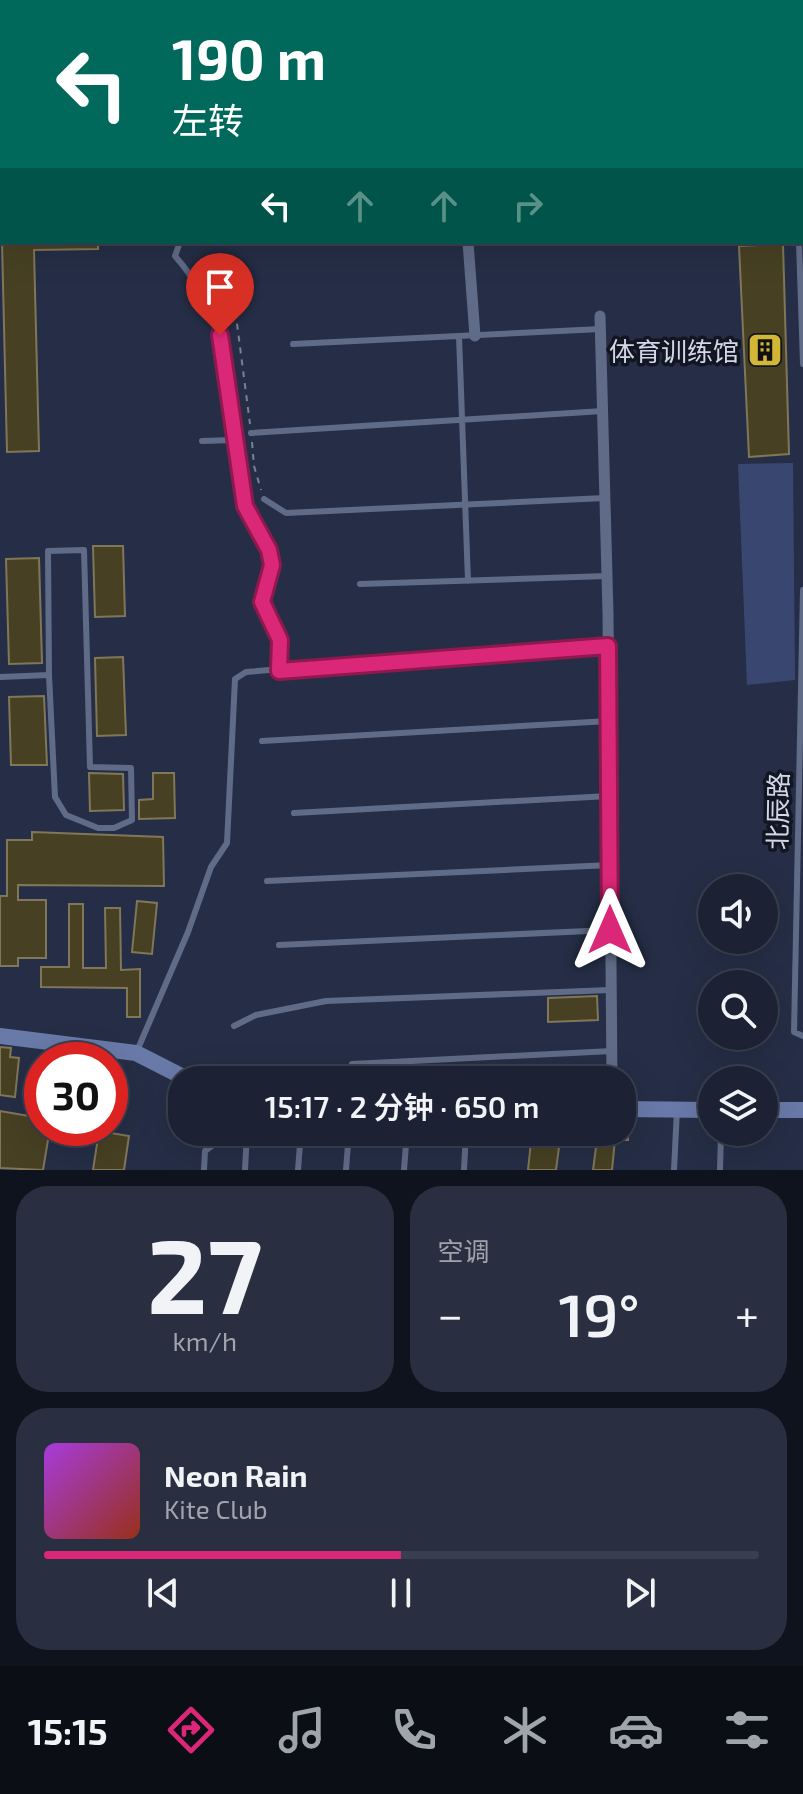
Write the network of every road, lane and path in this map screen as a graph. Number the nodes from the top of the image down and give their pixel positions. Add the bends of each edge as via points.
1 (179, 244) edge
2 (468, 244) edge
3 (799, 244) edge
4 (203, 291) junction
5 (600, 316) dead end
6 (601, 329) junction
7 (459, 336) junction
8 (475, 336) junction
9 (293, 344) dead end
10 (803, 364) edge
11 (603, 411) junction
12 (462, 419) junction
13 (251, 433) junction
14 (234, 440) junction
15 (202, 441) dead end
16 (605, 498) junction
17 (264, 499) joint
18 (465, 505) junction
19 (607, 576) junction
20 (468, 581) junction
21 (360, 584) dead end
22 (803, 590) edge
23 (608, 646) junction
24 (279, 671) junction
25 (49, 675) junction
26 (0, 677) edge
27 (802, 693) edge
28 (609, 721) junction
29 (262, 741) dead end
30 (609, 796) junction
31 (294, 813) dead end
32 (799, 850) edge
33 (610, 865) junction
34 (267, 881) dead end
35 (610, 930) junction
36 (279, 945) dead end
37 (610, 990) junction
38 (234, 1026) dead end
39 (0, 1036) edge
40 (803, 1036) edge
41 (612, 1051) junction
42 (136, 1053) junction
43 (352, 1064) dead end
44 (612, 1066) edge
45 (168, 1069) edge
46 (636, 1109) edge
47 (677, 1110) junction
48 (698, 1110) edge
49 (778, 1110) edge
50 (803, 1110) edge
51 (212, 1146) edge
52 (246, 1146) edge
53 (300, 1146) edge
54 (348, 1146) edge
55 (406, 1146) edge
56 (465, 1146) edge
57 (721, 1146) edge
58 (204, 1170) edge
59 (245, 1170) edge
60 (298, 1170) edge
61 (346, 1170) edge
62 (404, 1170) edge
63 (464, 1170) edge
64 (674, 1170) edge
65 (720, 1170) edge

1 - 4 lane via 175,256
2 - 8 street
3 - 10 lane
4 - 13 path via 220,295 235,308
4 - 14 lane via 220,335
5 - 6 street
6 - 8 lane
6 - 11 street
7 - 8 lane
7 - 9 lane
7 - 12 lane
11 - 12 lane
11 - 16 street
12 - 13 lane
12 - 18 lane
13 - 17 path
14 - 15 lane
14 - 24 lane via 245,506 272,565 262,602 280,640
16 - 18 lane
16 - 19 street
17 - 18 lane via 286,513
18 - 20 lane
19 - 20 lane
19 - 23 street
20 - 21 lane
22 - 27 lane, 北辰路
23 - 24 lane
23 - 28 street
24 - 42 lane via 246,672 235,679 227,843 211,867
25 - 25 lane via 55,797 66,815 80,823 98,828 126,825 132,820 131,768 90,767 84,550 48,551
25 - 26 lane
27 - 32 lane, 北辰路
28 - 29 lane
28 - 30 street
30 - 31 lane
30 - 33 street
32 - 40 lane, 北辰路 via 794,1032
33 - 34 lane
33 - 35 street
35 - 36 lane
35 - 37 street
37 - 38 lane via 326,1001 256,1015
37 - 41 street
39 - 42 street
41 - 43 lane
41 - 44 street
42 - 45 street
46 - 47 street
47 - 48 street
47 - 64 lane
49 - 50 street
51 - 58 lane via 205,1151
52 - 59 lane
53 - 60 lane
54 - 61 lane
55 - 62 lane
56 - 63 lane
57 - 65 lane

